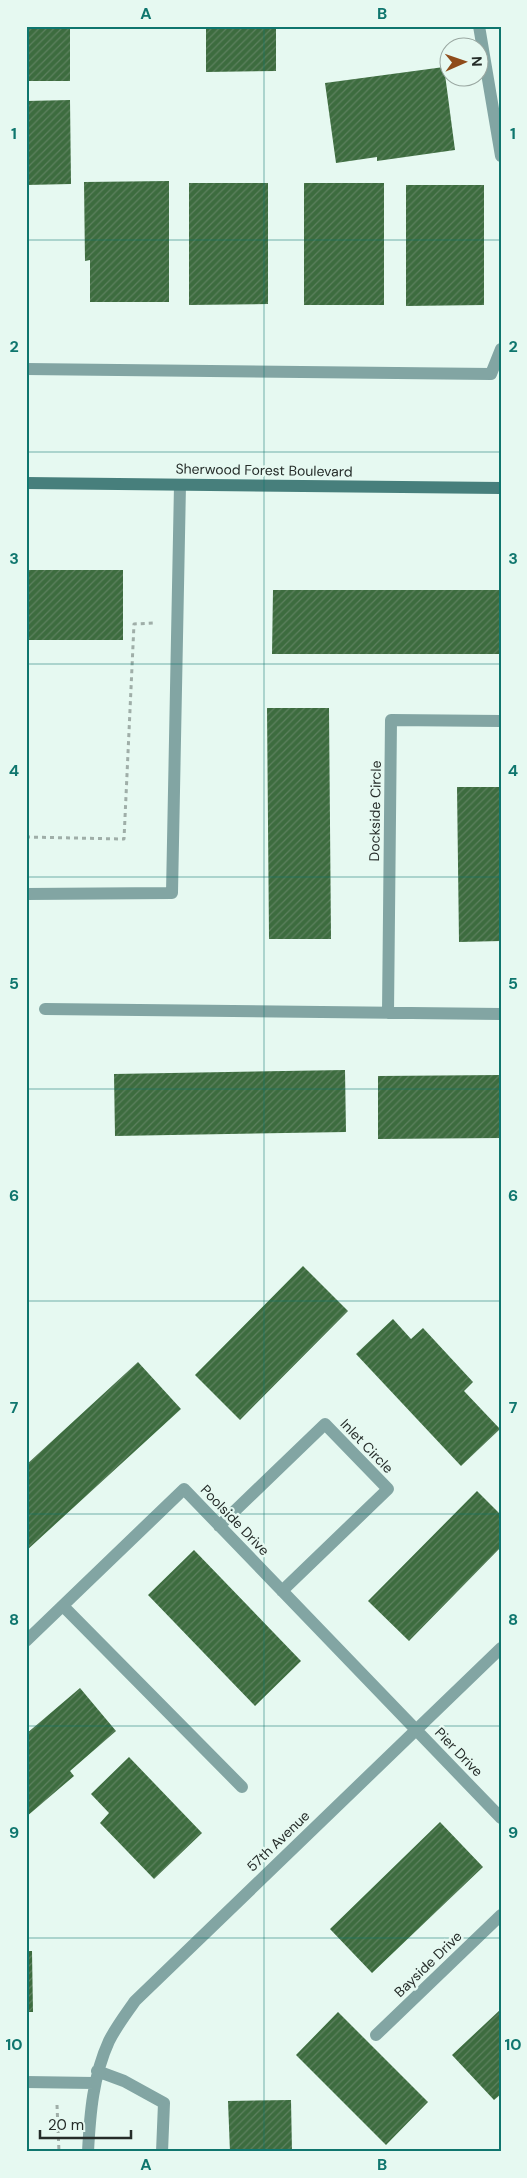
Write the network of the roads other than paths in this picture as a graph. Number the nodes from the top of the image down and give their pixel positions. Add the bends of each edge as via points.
1 (478, 26) edge
2 (501, 156) edge
3 (501, 349) edge
4 (26, 369) edge
5 (26, 483) edge
6 (180, 484) junction
7 (501, 488) edge
8 (501, 721) edge
9 (26, 894) edge
10 (45, 1009) dead end
11 (388, 1013) junction
12 (501, 1014) edge
13 (219, 1526) junction
14 (282, 1591) junction
15 (63, 1606) junction
16 (26, 1641) edge
17 (501, 1648) edge
18 (416, 1730) junction
19 (242, 1787) dead end
20 (501, 1818) edge
21 (501, 1915) edge
22 (376, 2035) dead end
23 (96, 2077) junction
24 (26, 2082) edge
25 (88, 2152) edge
26 (162, 2152) edge

1 - 2 street
3 - 4 street via 491,374
5 - 6 street, Sherwood Forest Boulevard
6 - 7 street, Sherwood Forest Boulevard
6 - 9 street via 172,893
8 - 11 street, Dockside Circle via 391,720
10 - 11 street
11 - 12 street
13 - 14 street, Poolside Drive
13 - 14 street, Inlet Circle via 325,1424 388,1489
13 - 15 street, Poolside Drive via 184,1489
14 - 18 street, Poolside Drive
15 - 16 street, Poolside Drive
15 - 19 street
17 - 18 street, 57th Avenue
18 - 20 street, Pier Drive
18 - 23 street, 57th Avenue via 135,2001 110,2040
21 - 22 street, Bayside Drive
23 - 24 street
23 - 25 street, 57th Avenue
23 - 26 street via 124,2081 164,2103

